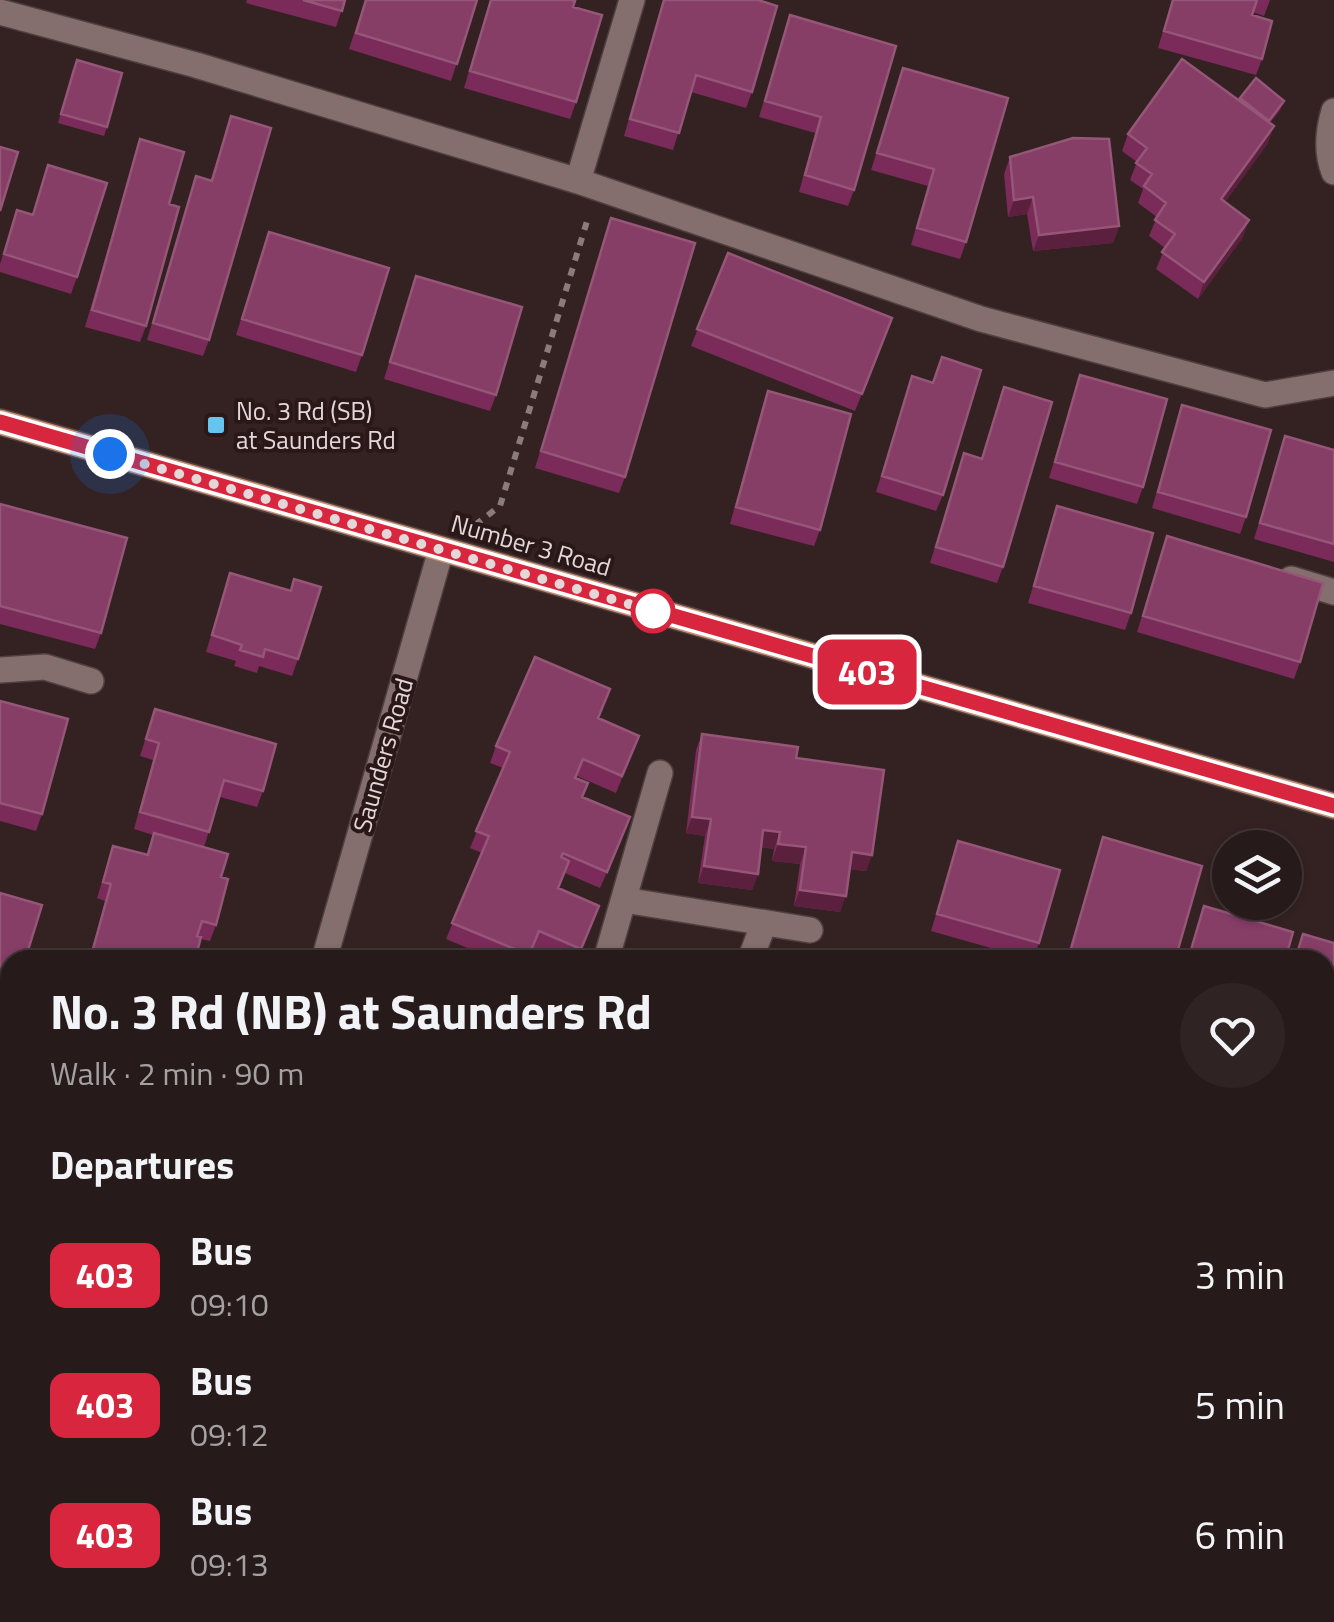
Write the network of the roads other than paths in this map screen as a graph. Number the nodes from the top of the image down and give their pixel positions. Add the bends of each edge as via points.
1 (632, 0) edge
2 (0, 12) edge
3 (1334, 111) edge
4 (1334, 172) edge
5 (578, 182) junction
6 (1334, 383) edge
7 (0, 422) edge
8 (440, 550) junction
9 (1260, 570) edge
10 (1334, 592) edge
11 (0, 670) edge
12 (91, 681) dead end
13 (660, 774) dead end
14 (1334, 806) edge
15 (624, 900) junction
16 (764, 922) junction
17 (810, 930) dead end
18 (327, 950) edge
19 (609, 950) edge
20 (754, 950) edge

1 - 5 street
2 - 5 street
3 - 4 street
5 - 6 street via 981,319 1246,390 1266,395
7 - 8 main road, Number 3 Road
8 - 14 main road, Number 3 Road
8 - 18 street, Saunders Road
9 - 10 street
11 - 12 street via 45,667
13 - 15 street
15 - 16 street
15 - 19 street
16 - 17 street
16 - 20 street

